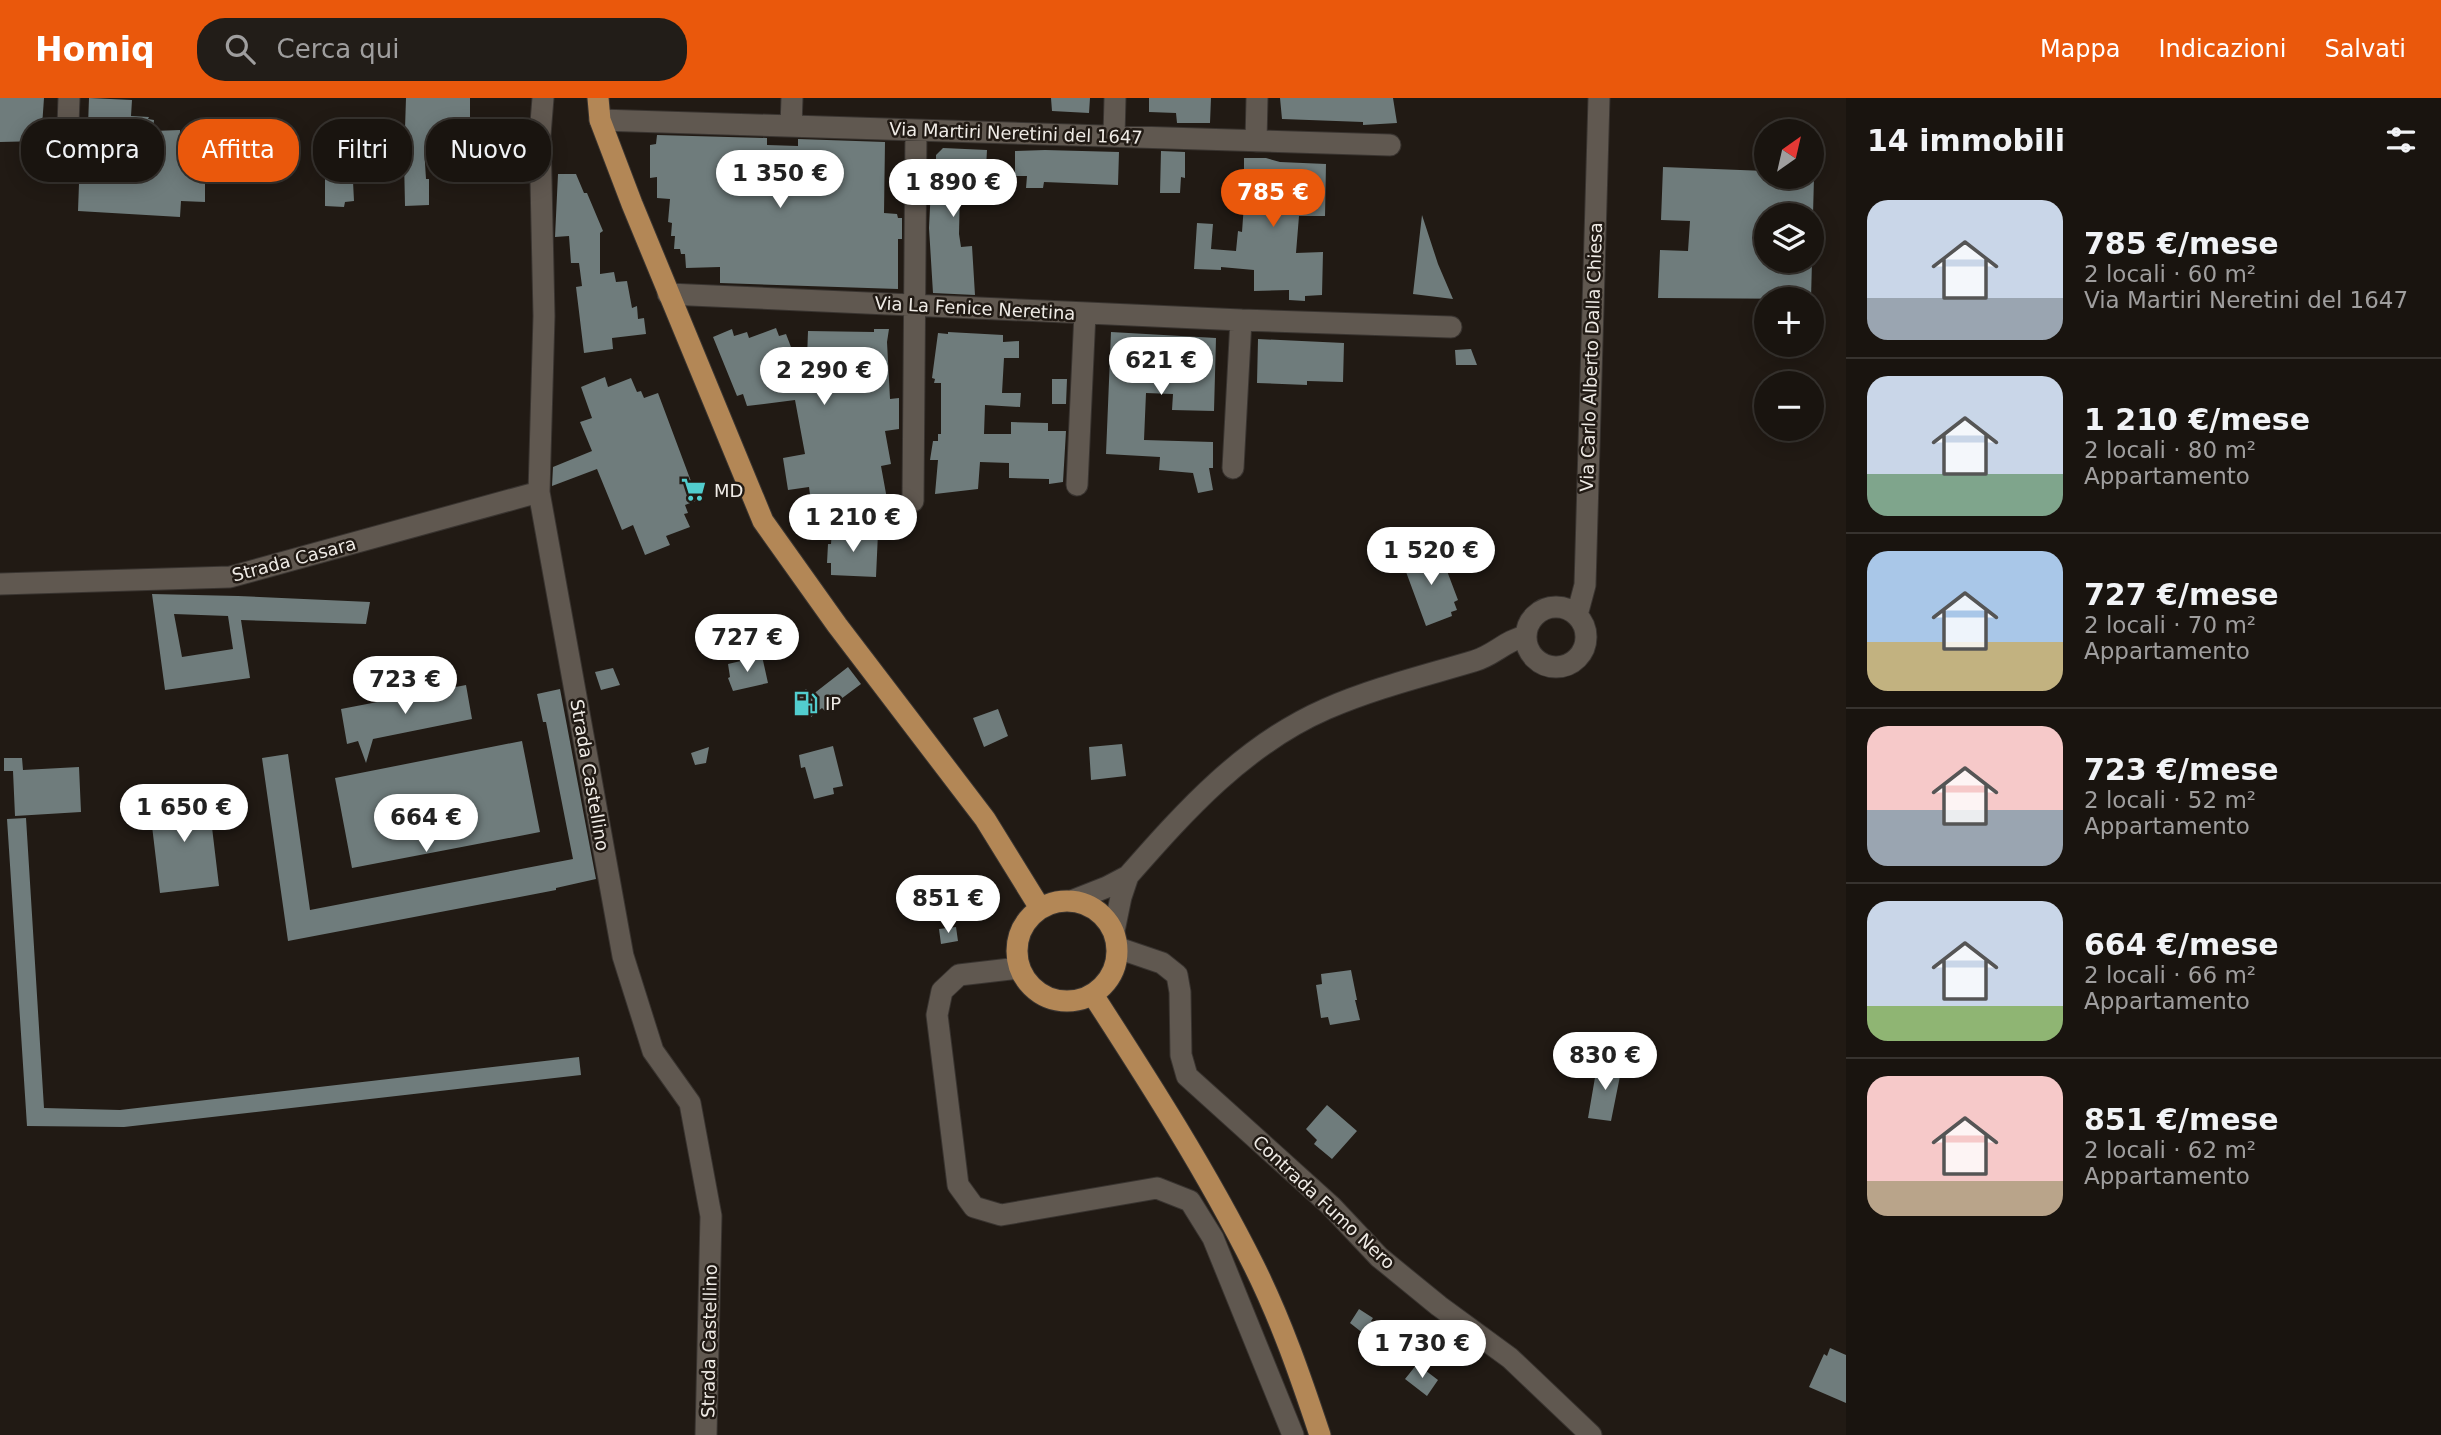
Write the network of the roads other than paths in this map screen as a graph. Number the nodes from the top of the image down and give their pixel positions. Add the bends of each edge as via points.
1 (69, 98) edge
2 (544, 98) edge
3 (598, 98) edge
4 (792, 98) edge
5 (1115, 98) edge
6 (1257, 98) edge
7 (1599, 98) edge
8 (68, 119) edge
9 (600, 120) junction
10 (791, 126) junction
11 (916, 130) junction
12 (1114, 136) junction
13 (1255, 141) junction
14 (1391, 145) dead end
15 (668, 294) junction
16 (914, 305) junction
17 (1085, 313) junction
18 (1241, 320) junction
19 (1451, 327) dead end
20 (1233, 468) dead end
21 (1077, 485) dead end
22 (539, 492) junction
23 (913, 501) dead end
24 (0, 584) edge
25 (1577, 615) junction
26 (1529, 646) junction
27 (1128, 876) junction
28 (1074, 900) junction
29 (1040, 908) junction
30 (1116, 940) junction
31 (1019, 968) junction
32 (1093, 995) junction
33 (706, 1435) edge
34 (1293, 1435) edge
35 (1320, 1435) edge
36 (1591, 1435) edge

1 - 8 street
2 - 22 street, Strada Castellino via 540,135 544,316
3 - 9 main road
4 - 10 street
5 - 12 street
6 - 13 street
7 - 25 street, Via Carlo Alberto Dalla Chiesa via 1585,585
9 - 10 street, Via Martiri Neretini del 1647
9 - 15 main road
10 - 11 street, Via Martiri Neretini del 1647
11 - 12 street, Via Martiri Neretini del 1647
11 - 16 street
12 - 13 street, Via Martiri Neretini del 1647
13 - 14 street, Via Martiri Neretini del 1647
15 - 16 street, Via La Fenice Neretina
15 - 29 main road via 763,521 985,819
16 - 17 street, Via La Fenice Neretina
16 - 23 street
17 - 18 street, Via La Fenice Neretina
17 - 21 street
18 - 19 street, Via La Fenice Neretina
18 - 20 street
22 - 24 street, Strada Casara via 230,578
22 - 33 street, Strada Castellino via 623,956 653,1051 690,1104 711,1216
25 - 26 street via 1559,607 1540,611 1527,626
25 - 26 street, Via Carlo Alberto Dalla Chiesa via 1586,643 1576,660 1558,667 1539,662
26 - 27 street via 1515,639 1488,657 1373,690 1283,731 1217,781
27 - 28 street
27 - 30 street
28 - 29 main road
28 - 30 main road via 1104,916
29 - 31 main road via 1019,934
30 - 32 main road via 1112,975
30 - 36 street, Contrada Fumo Nero via 1177,975 1186,1076 1304,1181 1379,1257 1510,1358
31 - 32 main road via 1026,981 1049,999 1064,1002
31 - 34 street via 959,975 942,991 936,1015 958,1185 974,1207 1001,1215 1157,1188 1190,1201 1213,1238
32 - 35 main road via 1181,1133 1255,1268 1297,1365

